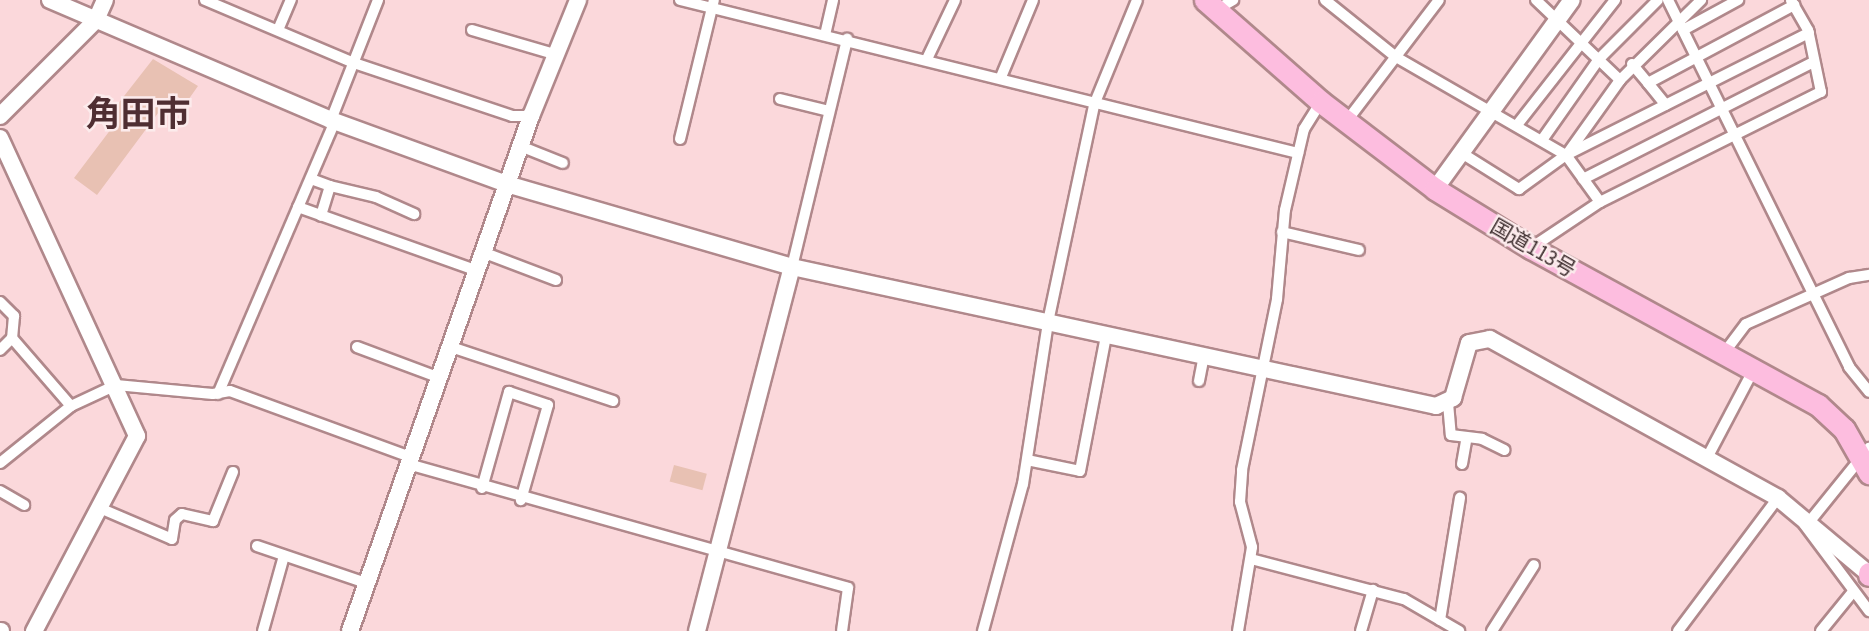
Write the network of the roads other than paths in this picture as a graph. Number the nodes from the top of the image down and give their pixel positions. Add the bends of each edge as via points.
1 (50, 0) edge
2 (105, 0) edge
3 (205, 0) edge
4 (291, 0) edge
5 (378, 0) edge
6 (578, 0) edge
7 (680, 0) edge
8 (833, 0) edge
9 (955, 0) edge
10 (1033, 0) edge
11 (1137, 0) edge
12 (1325, 0) edge
13 (1439, 0) edge
14 (1535, 0) edge
15 (1572, 0) edge
16 (1615, 0) edge
17 (1658, 0) edge
18 (1668, 0) edge
19 (1701, 0) edge
20 (1738, 0) edge
21 (1793, 2) edge
22 (1218, 3) edge
23 (713, 4) edge
24 (1678, 18) junction
25 (1557, 19) junction
26 (96, 20) junction
27 (278, 30) junction
28 (472, 30) dead end
29 (1683, 30) junction
30 (1809, 33) junction
31 (825, 35) junction
32 (847, 39) junction
33 (1580, 41) junction
34 (554, 54) junction
35 (1697, 55) junction
36 (1396, 57) junction
37 (927, 59) junction
38 (1599, 59) junction
39 (354, 62) junction
40 (1814, 62) junction
41 (1632, 64) junction
42 (1001, 77) junction
43 (1620, 80) junction
44 (1711, 82) junction
45 (1648, 83) junction
46 (779, 99) dead end
47 (1321, 102) junction
48 (1094, 105) junction
49 (1666, 105) junction
50 (1724, 108) junction
51 (830, 111) junction
52 (1491, 111) junction
53 (0, 116) edge
54 (531, 116) junction
55 (333, 120) junction
56 (1346, 122) junction
57 (1517, 125) junction
58 (1737, 134) junction
59 (0, 138) edge
60 (680, 139) dead end
61 (1542, 140) junction
62 (520, 146) junction
63 (1460, 152) junction
64 (1298, 153) junction
65 (1566, 155) junction
66 (563, 163) dead end
67 (311, 179) junction
68 (1583, 179) junction
69 (510, 185) junction
70 (330, 186) junction
71 (1435, 189) junction
72 (1600, 202) junction
73 (298, 207) junction
74 (414, 214) dead end
75 (321, 216) junction
76 (1282, 232) junction
77 (1531, 248) junction
78 (1359, 250) dead end
79 (485, 253) junction
80 (792, 267) junction
81 (478, 271) junction
82 (1869, 275) edge
83 (556, 280) dead end
84 (1813, 294) junction
85 (0, 302) edge
86 (1048, 322) junction
87 (1106, 336) junction
88 (12, 338) junction
89 (357, 347) dead end
90 (451, 347) junction
91 (0, 351) edge
92 (1724, 353) junction
93 (1204, 356) junction
94 (1262, 369) junction
95 (1754, 369) junction
96 (440, 378) junction
97 (1199, 381) dead end
98 (116, 384) junction
99 (1869, 392) edge
100 (218, 394) junction
101 (613, 401) dead end
102 (1448, 403) junction
103 (71, 405) junction
104 (1466, 437) junction
105 (1505, 450) dead end
106 (1707, 458) junction
107 (1867, 459) edge
108 (1027, 460) junction
109 (409, 461) junction
110 (0, 463) edge
111 (1462, 464) dead end
112 (233, 472) dead end
113 (482, 488) junction
114 (0, 491) edge
115 (1460, 498) dead end
116 (1779, 498) junction
117 (520, 500) junction
118 (24, 505) dead end
119 (102, 509) junction
120 (1804, 517) junction
121 (257, 547) dead end
122 (718, 554) junction
123 (284, 556) junction
124 (1251, 559) junction
125 (1534, 565) dead end
126 (1869, 574) edge
127 (363, 582) junction
128 (1373, 590) junction
129 (1852, 593) junction
130 (1869, 611) edge
131 (1440, 620) junction
132 (1681, 630) edge
133 (34, 631) edge
134 (263, 631) edge
135 (350, 631) edge
136 (697, 631) edge
137 (842, 631) edge
138 (983, 631) edge
139 (1238, 631) edge
140 (1361, 631) edge
141 (1459, 631) edge
142 (1492, 631) edge
143 (1821, 631) edge

1 - 26 street
2 - 26 street
3 - 27 street
4 - 27 street
5 - 39 street
6 - 34 street
7 - 23 street
8 - 31 street
9 - 37 street
10 - 42 street
11 - 48 street
12 - 36 street
13 - 36 street
14 - 25 street
15 - 25 street
16 - 33 street
17 - 38 street
18 - 24 street
19 - 24 street
20 - 29 street
21 - 30 street
21 - 35 street
22 - 47 highway, 国道113号
23 - 31 street
23 - 60 street
24 - 29 street
24 - 41 street
25 - 33 street
25 - 52 street
26 - 53 street
26 - 55 street
27 - 39 street
28 - 34 street
29 - 35 street
30 - 40 street
30 - 44 street
31 - 32 street
32 - 37 street
32 - 51 street
33 - 38 street
33 - 57 street
34 - 54 street
35 - 44 street
35 - 45 street
36 - 52 street
36 - 56 street
37 - 42 street
38 - 43 street
38 - 61 street
39 - 54 street via 512,116
39 - 55 street
40 - 50 street
40 - 58 street via 1821,92
41 - 43 street
41 - 45 street
42 - 48 street
43 - 65 street
44 - 49 street
44 - 50 street
45 - 49 street
46 - 51 street
47 - 56 highway, 国道113号
47 - 64 street via 1304,128
48 - 64 street
48 - 86 street
49 - 65 street
50 - 58 street
50 - 68 street
51 - 80 street
52 - 57 street
52 - 63 street
54 - 62 street
55 - 67 street
55 - 69 street
56 - 71 highway, 国道113号
57 - 61 street
58 - 72 street
58 - 84 street
59 - 98 street
61 - 65 street
62 - 66 street
62 - 69 street
63 - 65 street via 1519,189
63 - 71 street
64 - 76 street
65 - 68 street
67 - 70 street
67 - 73 street
68 - 72 street
69 - 79 street
69 - 80 street
70 - 74 street via 376,197
70 - 75 street
71 - 77 highway, 国道113号
72 - 77 street
73 - 75 street
73 - 100 street
75 - 81 street
76 - 78 street
76 - 94 street via 1277,299
77 - 92 highway, 国道113号
79 - 81 street
79 - 83 street
80 - 86 street
80 - 122 street
81 - 90 street
82 - 84 street
84 - 92 street via 1746,324
84 - 99 street via 1849,367
85 - 88 street via 14,316
86 - 87 street
86 - 108 street
87 - 93 street
87 - 108 street via 1080,471
88 - 91 street
88 - 103 street
89 - 96 street
90 - 96 street
90 - 101 street
92 - 95 highway, 国道113号
93 - 94 street
93 - 97 street
94 - 102 street via 1436,406
94 - 124 street via 1239,490
95 - 106 street
95 - 107 highway, 国道113号 via 1827,411
96 - 109 street
98 - 100 street
98 - 103 street
98 - 119 street via 137,441
100 - 109 street via 230,391 280,405
102 - 104 street via 1451,435
102 - 106 street via 1469,343 1490,339
103 - 110 street
104 - 105 street
104 - 111 street
106 - 116 street
107 - 120 street
108 - 138 street
109 - 113 street
109 - 127 street
112 - 119 street via 213,521 182,514 175,520 172,539
113 - 117 street
113 - 117 street via 509,392 548,405
114 - 118 street
115 - 131 street
116 - 120 street
116 - 132 street
117 - 122 street
119 - 133 street
120 - 126 street
120 - 129 street
121 - 123 street
122 - 136 street
122 - 137 street via 848,588
123 - 127 street
123 - 134 street
124 - 128 street
124 - 139 street
125 - 142 street
127 - 135 street
128 - 131 street via 1404,598
128 - 140 street
129 - 130 street
129 - 143 street
131 - 141 street

